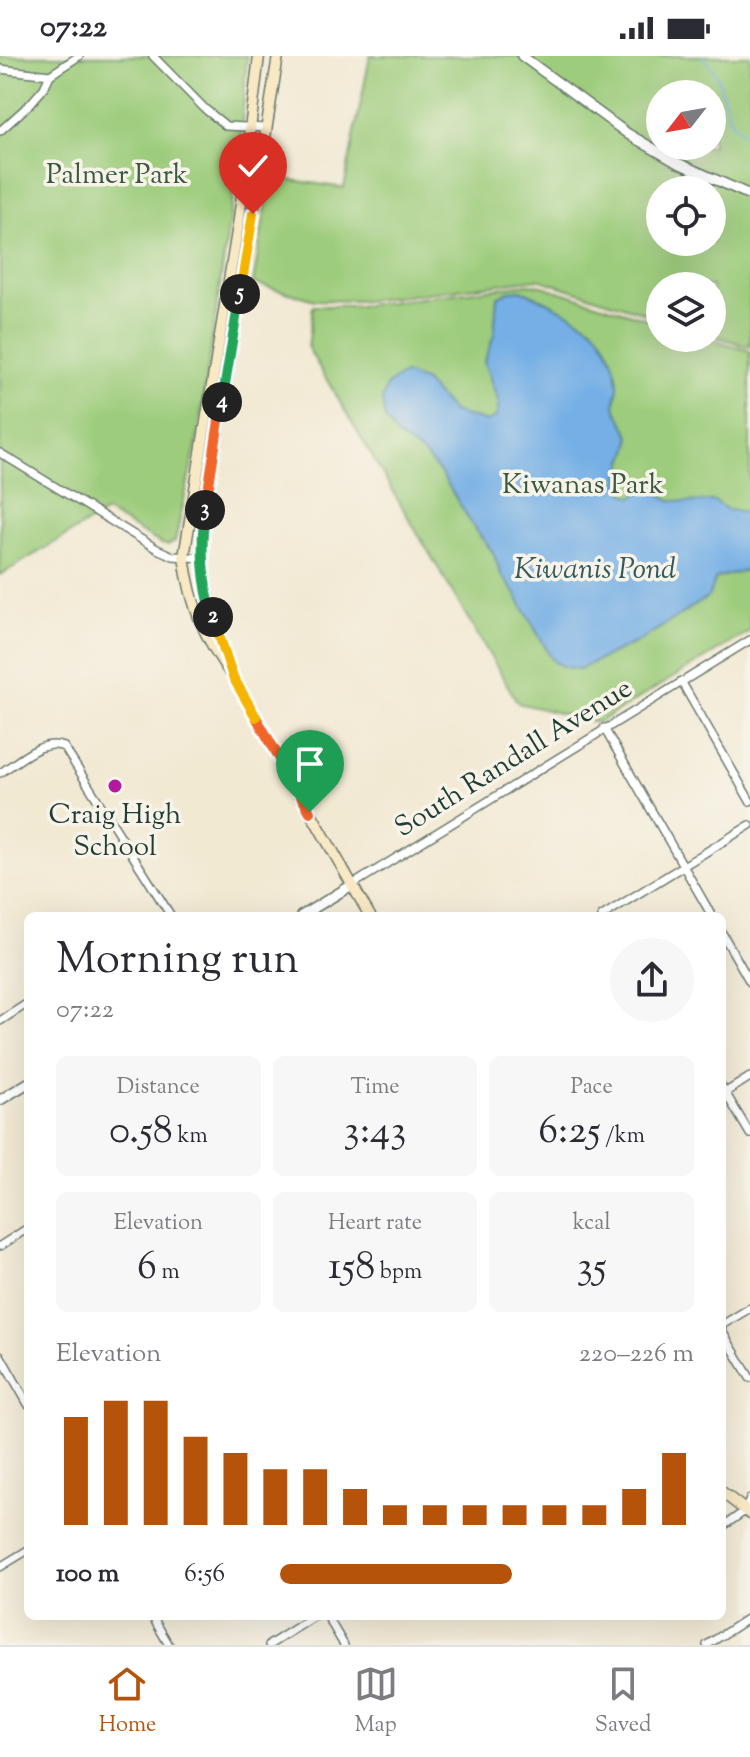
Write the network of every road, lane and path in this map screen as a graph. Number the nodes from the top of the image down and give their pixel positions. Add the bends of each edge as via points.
1 (79, 56) edge
2 (153, 56) edge
3 (259, 56) edge
4 (278, 56) edge
5 (522, 56) edge
6 (0, 69) edge
7 (50, 75) junction
8 (251, 128) junction
9 (267, 128) junction
10 (0, 131) edge
11 (750, 195) edge
12 (0, 453) edge
13 (184, 557) junction
14 (202, 558) junction
15 (750, 640) edge
16 (233, 677) junction
17 (681, 681) junction
18 (604, 728) junction
19 (0, 773) edge
20 (750, 801) edge
21 (750, 825) edge
22 (684, 867) junction
23 (352, 885) junction
24 (168, 912) edge
25 (308, 912) edge
26 (368, 912) edge
27 (609, 912) edge
28 (710, 912) edge
29 (726, 940) edge
30 (750, 982) edge
31 (24, 1006) edge
32 (0, 1021) edge
33 (750, 1077) edge
34 (24, 1085) edge
35 (726, 1089) edge
36 (726, 1093) edge
37 (0, 1100) edge
38 (750, 1134) edge
39 (24, 1231) edge
40 (0, 1246) edge
41 (750, 1308) edge
42 (726, 1323) edge
43 (726, 1338) edge
44 (0, 1355) edge
45 (750, 1378) edge
46 (24, 1397) edge
47 (726, 1495) edge
48 (750, 1499) edge
49 (748, 1512) edge
50 (726, 1525) edge
51 (24, 1552) edge
52 (0, 1567) edge
53 (750, 1617) edge
54 (154, 1620) edge
55 (309, 1620) edge
56 (329, 1620) edge
57 (169, 1645) edge
58 (269, 1645) edge
59 (344, 1645) edge
60 (707, 1645) edge

1 - 7 street
2 - 8 street via 217,120
3 - 8 main road
4 - 9 main road
5 - 11 street via 628,134
6 - 7 street
7 - 10 street via 30,104
8 - 9 street
8 - 13 main road
9 - 14 main road via 205,511
12 - 13 street via 157,549
13 - 14 street
13 - 16 main road via 200,624
14 - 16 main road via 212,613
15 - 17 street, South Randall Avenue
16 - 23 main road
17 - 18 street, South Randall Avenue
17 - 20 street
18 - 22 street
18 - 23 street, South Randall Avenue
19 - 24 street via 42,747 64,747
21 - 22 street
22 - 27 street
22 - 28 street
23 - 25 street, South Randall Avenue
23 - 26 main road
29 - 30 street
31 - 32 street
33 - 35 street
34 - 37 street
36 - 38 street
39 - 40 street
41 - 42 street
43 - 45 street
44 - 46 street
47 - 49 main road
48 - 49 street
49 - 50 street
51 - 52 street
53 - 60 street
54 - 57 street
55 - 58 street
56 - 59 street

